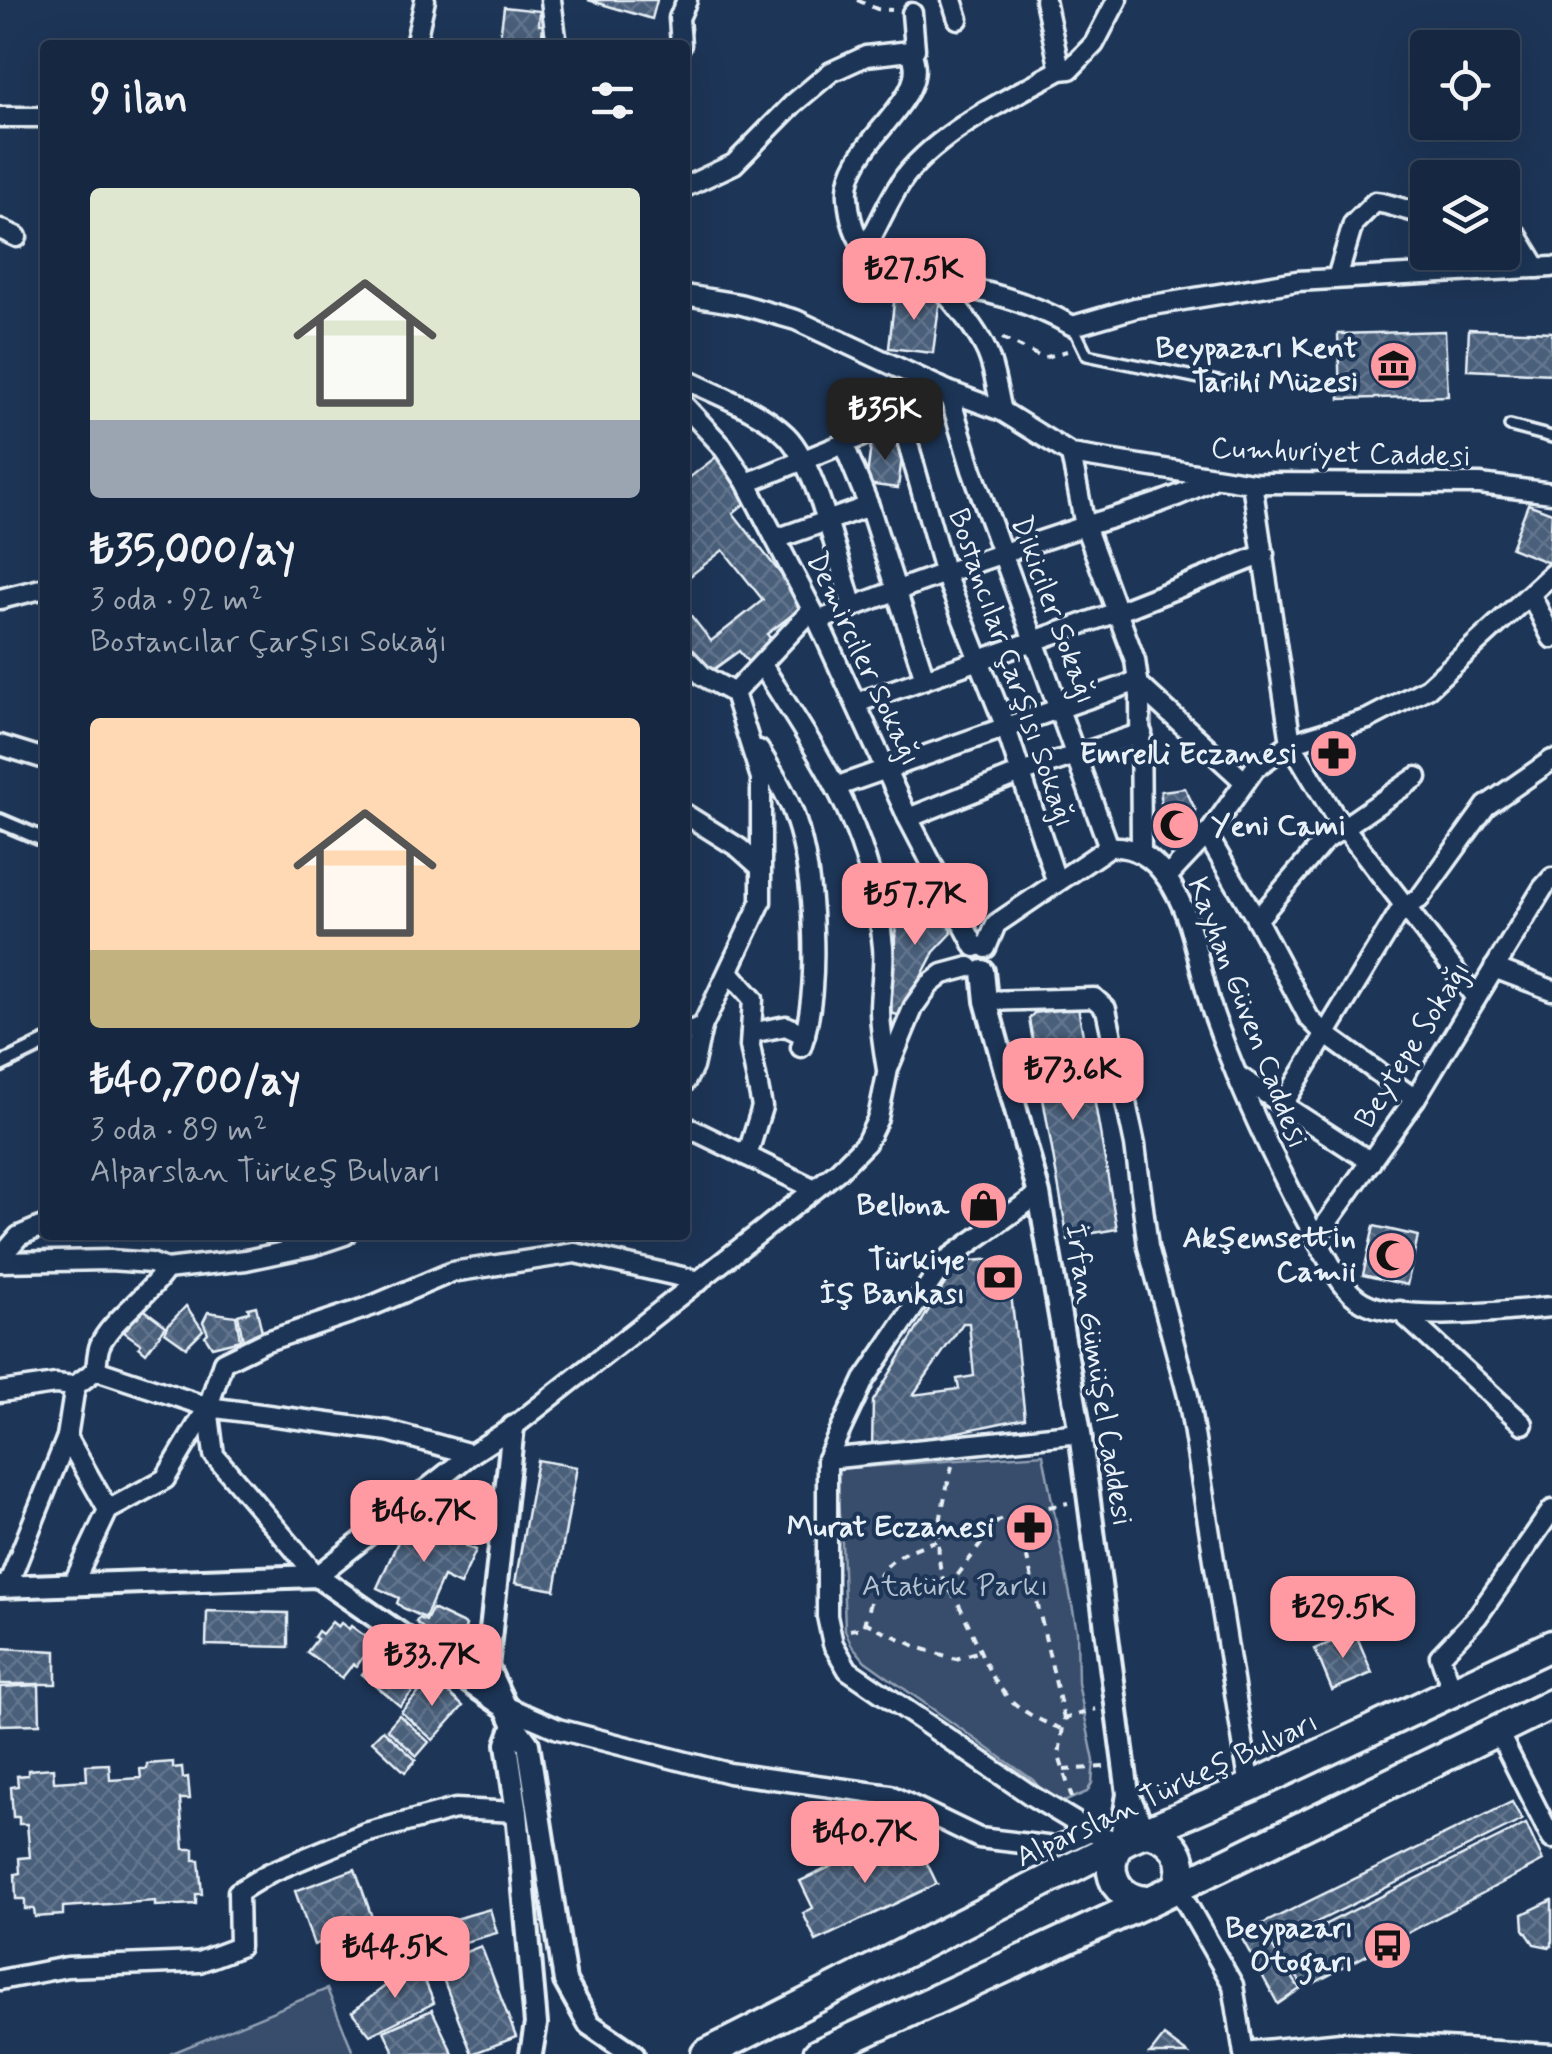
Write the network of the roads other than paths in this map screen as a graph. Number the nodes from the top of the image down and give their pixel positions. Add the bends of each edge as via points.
1 (425, 0) edge
2 (687, 0) edge
3 (952, 0) edge
4 (1045, 0) edge
5 (1117, 0) edge
6 (549, 1) edge
7 (912, 12) road end
8 (958, 19) dead end
9 (416, 40) edge
10 (556, 40) edge
11 (681, 40) edge
12 (910, 51) junction
13 (1060, 70) junction
14 (0, 117) edge
15 (40, 117) edge
16 (690, 180) edge
17 (1410, 211) edge
18 (1520, 239) edge
19 (864, 250) junction
20 (1544, 267) edge
21 (1337, 278) junction
22 (932, 283) junction
23 (690, 296) edge
24 (1073, 326) junction
25 (690, 382) edge
26 (1223, 383) dead end
27 (944, 389) junction
28 (690, 411) edge
29 (1002, 412) junction
30 (900, 415) junction
31 (1510, 426) dead end
32 (1552, 437) edge
33 (844, 445) junction
34 (1070, 454) junction
35 (802, 462) junction
36 (1215, 478) junction
37 (747, 483) junction
38 (1252, 483) junction
39 (1552, 493) edge
40 (869, 506) junction
41 (826, 522) junction
42 (1086, 526) junction
43 (776, 538) junction
44 (1003, 554) junction
45 (1264, 554) junction
46 (946, 574) junction
47 (1552, 574) edge
48 (40, 589) edge
49 (896, 591) junction
50 (1531, 595) junction
51 (0, 599) edge
52 (853, 606) junction
53 (1118, 612) junction
54 (814, 616) junction
55 (1552, 638) edge
56 (1036, 640) junction
57 (979, 660) junction
58 (690, 664) edge
59 (762, 665) junction
60 (925, 679) junction
61 (1138, 682) junction
62 (734, 693) junction
63 (856, 704) junction
64 (1060, 710) junction
65 (1006, 728) junction
66 (745, 730) junction
67 (1142, 733) junction
68 (1292, 743) junction
69 (0, 746) edge
70 (1074, 754) junction
71 (40, 758) edge
72 (1552, 760) edge
73 (885, 769) junction
74 (1020, 773) junction
75 (1417, 776) dead end
76 (1245, 782) junction
77 (838, 786) junction
78 (690, 817) edge
79 (908, 818) junction
80 (0, 821) edge
81 (1344, 829) junction
82 (1206, 835) junction
83 (40, 838) edge
84 (1109, 847) junction
85 (1141, 852) junction
86 (758, 865) junction
87 (1167, 877) junction
88 (1552, 878) edge
89 (1056, 880) junction
90 (1403, 906) junction
91 (1257, 920) junction
92 (980, 947) junction
93 (1494, 968) junction
94 (976, 969) junction
95 (729, 972) junction
96 (1552, 990) edge
97 (1476, 998) junction
98 (986, 1001) junction
99 (694, 1030) edge
100 (751, 1033) junction
101 (1326, 1034) junction
102 (40, 1046) edge
103 (0, 1064) edge
104 (887, 1072) junction
105 (690, 1073) edge
106 (1237, 1075) junction
107 (1415, 1099) junction
108 (1282, 1106) junction
109 (690, 1128) edge
110 (747, 1156) junction
111 (1371, 1162) junction
112 (815, 1189) junction
113 (1038, 1194) junction
114 (40, 1227) edge
115 (1316, 1238) junction
116 (330, 1240) edge
117 (0, 1260) edge
118 (166, 1269) junction
119 (700, 1281) junction
120 (1552, 1306) edge
121 (1400, 1311) junction
122 (96, 1370) junction
123 (75, 1386) junction
124 (0, 1392) edge
125 (208, 1407) junction
126 (1523, 1424) dead end
127 (513, 1427) junction
128 (1080, 1433) junction
129 (67, 1438) junction
130 (470, 1454) junction
131 (827, 1459) junction
132 (108, 1510) junction
133 (1552, 1510) edge
134 (318, 1576) junction
135 (72, 1584) junction
136 (4, 1587) edge
137 (1552, 1645) edge
138 (1453, 1692) junction
139 (1552, 1704) edge
140 (509, 1716) junction
141 (1498, 1730) junction
142 (1250, 1786) junction
143 (517, 1812) junction
144 (1090, 1831) junction
145 (1133, 1837) junction
146 (1552, 1839) edge
147 (1177, 1887) junction
148 (1149, 1901) junction
149 (0, 1980) edge
150 (827, 2052) edge
151 (1244, 2053) edge
152 (531, 2054) edge
153 (633, 2054) edge
154 (706, 2054) edge
155 (1552, 2054) edge

1 - 9 street
2 - 11 street via 679,18
3 - 8 street
4 - 13 street
5 - 13 street via 1094,44 1070,69
6 - 10 street
7 - 12 street via 916,48
12 - 16 street via 866,56 831,72 734,164
12 - 19 street via 913,82 903,104 858,155 851,174 850,220
13 - 19 street via 981,114 914,166
14 - 15 street
17 - 21 street via 1375,202 1353,224
18 - 20 street
19 - 22 street
20 - 21 street
21 - 24 street via 1135,308
22 - 24 street via 1022,300
22 - 29 street via 987,351
23 - 27 street, Cumhuriyet Caddesi via 796,320
24 - 26 lane via 1087,355
25 - 35 street via 770,422 788,436
27 - 29 street, Cumhuriyet Caddesi
27 - 30 street
27 - 44 street, Dikiciler Sokağı
28 - 37 street, Demirciler Sokağı
29 - 34 street, Cumhuriyet Caddesi
30 - 33 street
30 - 46 street, Bostancılar Çarşısı Sokağı
31 - 32 lane
33 - 35 street
33 - 40 street
34 - 36 street, Cumhuriyet Caddesi
34 - 42 street
35 - 37 street
35 - 41 street
36 - 38 street, Cumhuriyet Caddesi
36 - 42 street via 1145,510
37 - 43 street, Demirciler Sokağı
38 - 39 street, Cumhuriyet Caddesi via 1480,484
38 - 45 street
40 - 41 street
40 - 49 street
41 - 43 street
41 - 52 street
42 - 44 street
42 - 53 street
43 - 54 street, Demirciler Sokağı
44 - 46 street
44 - 56 street, Dikiciler Sokağı
45 - 53 street
45 - 68 street
46 - 49 street
46 - 57 street, Bostancılar Çarşısı Sokağı
47 - 50 street
48 - 51 street
49 - 52 street
49 - 60 street
50 - 55 street
50 - 68 street via 1428,688 1368,719
52 - 54 street
53 - 56 street
53 - 61 street
54 - 59 street
54 - 63 street, Demirciler Sokağı
56 - 57 street
56 - 64 street, Dikiciler Sokağı
57 - 60 street
57 - 65 street, Bostancılar Çarşısı Sokağı
58 - 62 street
59 - 62 street
59 - 77 street
60 - 63 street
61 - 64 street
61 - 67 street
61 - 76 street
62 - 66 street
63 - 73 street, Demirciler Sokağı
64 - 65 street
64 - 70 street, Dikiciler Sokağı
65 - 73 street
65 - 74 street, Bostancılar Çarşısı Sokağı
66 - 86 street via 761,778
66 - 100 street via 795,816 809,871 811,1020 803,1041 786,1026
67 - 70 street
67 - 85 street
68 - 76 street
68 - 81 street
69 - 71 street
70 - 74 street
70 - 84 street, Dikiciler Sokağı
72 - 90 street via 1486,806 1419,899
73 - 77 street
73 - 79 street, Demirciler Sokağı
74 - 79 street
74 - 89 street, Bostancılar Çarşısı Sokağı
75 - 81 street
76 - 82 street
77 - 104 street via 872,875 883,950
78 - 86 street
79 - 92 street, Demirciler Sokağı
80 - 83 street
81 - 90 street
81 - 91 street via 1324,841
82 - 87 street
82 - 91 street
84 - 85 street
84 - 89 street
85 - 87 street, Kayhan Güven Caddesi
86 - 95 street via 760,902
87 - 106 street, Kayhan Güven Caddesi
88 - 93 street, Beytepe Sokağı
89 - 92 street via 996,924
90 - 97 street
90 - 101 street
91 - 101 street via 1309,1018
92 - 94 street via 992,960
93 - 96 street
93 - 97 street, Beytepe Sokağı
94 - 98 street, İrfan Gümüşel Caddesi
94 - 104 street via 944,974 929,985
95 - 99 street
95 - 100 street via 753,999
97 - 107 street, Beytepe Sokağı
98 - 113 street, İrfan Gümüşel Caddesi
98 - 142 street via 1094,998 1106,1009 1148,1247 1188,1396
99 - 105 street
100 - 110 street via 762,1107
101 - 107 street
101 - 108 street
102 - 103 street
104 - 112 street via 866,1143
106 - 108 street
106 - 115 street, Kayhan Güven Caddesi
107 - 111 street, Beytepe Sokağı
108 - 111 street
109 - 110 street
110 - 112 street
111 - 115 street, Beytepe Sokağı
112 - 119 street
113 - 128 street, İrfan Gümüşel Caddesi
113 - 131 street via 946,1261 864,1380
114 - 117 street via 20,1236
115 - 121 street, Kayhan Güven Caddesi via 1360,1301
116 - 118 street via 246,1260
117 - 118 street via 110,1260
118 - 122 street via 109,1332
119 - 125 street via 574,1253 452,1272 223,1362
119 - 127 street
120 - 121 street, Kayhan Güven Caddesi via 1463,1315
121 - 126 street
122 - 123 street
122 - 125 street
123 - 124 street
123 - 129 street
125 - 130 street via 388,1431
125 - 132 street via 165,1479
125 - 134 street via 214,1455
127 - 130 street
127 - 140 street via 487,1667
128 - 131 street
128 - 145 street, İrfan Gümüşel Caddesi
129 - 132 street
129 - 136 street
130 - 134 street
131 - 144 street via 827,1616 848,1670
132 - 135 street
133 - 138 street via 1477,1617 1440,1656
134 - 135 street
134 - 140 street
135 - 136 street
137 - 138 highway, Alparslan Türkeş Bulvarı
138 - 142 highway, Alparslan Türkeş Bulvarı
139 - 141 highway
140 - 143 street
140 - 144 street via 728,1773 890,1795 979,1838 1055,1847
140 - 153 street via 528,1744 564,1981 589,2024
141 - 146 street
141 - 147 highway
142 - 145 highway, Alparslan Türkeş Bulvarı
143 - 149 street via 455,1810 365,1833 269,1873 238,1892 239,1946 199,1962 67,1967
143 - 152 street via 536,2024
144 - 145 street
145 - 147 highway via 1163,1836 1176,1849 1182,1868
145 - 148 highway via 1111,1861 1113,1880 1124,1894
145 - 154 highway, Alparslan Türkeş Bulvarı
147 - 148 highway
147 - 151 street via 1233,1984
148 - 150 highway
151 - 155 street via 1342,2042

